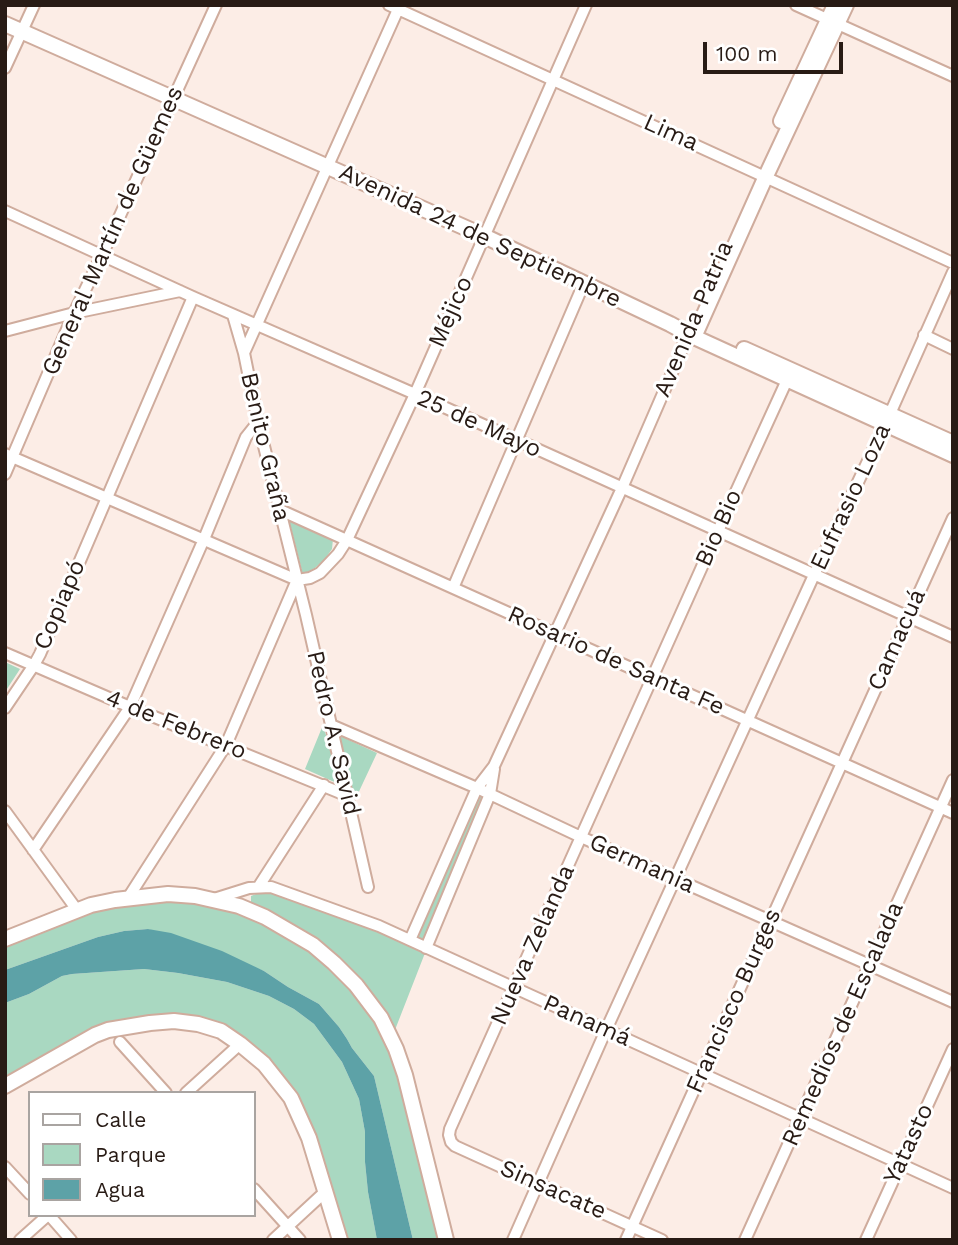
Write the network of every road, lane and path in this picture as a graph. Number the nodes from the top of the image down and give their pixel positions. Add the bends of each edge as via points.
1 (34, 5) edge
2 (216, 5) edge
3 (586, 5) edge
4 (796, 5) edge
5 (835, 5) edge
6 (846, 5) edge
7 (395, 7) edge
8 (833, 22) junction
9 (5, 24) edge
10 (22, 31) junction
11 (5, 68) edge
12 (953, 76) edge
13 (553, 80) junction
14 (173, 99) junction
15 (327, 166) junction
16 (761, 174) junction
17 (5, 211) edge
18 (484, 236) junction
19 (102, 255) junction
20 (953, 263) edge
21 (953, 272) edge
22 (584, 283) junction
23 (180, 291) junction
24 (193, 297) junction
25 (74, 313) junction
26 (233, 315) junction
27 (256, 325) junction
28 (5, 331) edge
29 (695, 331) junction
30 (924, 335) junction
31 (953, 349) edge
32 (244, 353) junction
33 (787, 380) junction
34 (415, 394) junction
35 (888, 419) junction
36 (258, 422) junction
37 (516, 440) junction
38 (953, 443) edge
39 (9, 456) edge
40 (953, 456) edge
41 (5, 474) edge
42 (622, 488) junction
43 (107, 497) junction
44 (280, 510) junction
45 (953, 518) edge
46 (718, 531) junction
47 (204, 539) junction
48 (347, 540) junction
49 (814, 575) junction
50 (297, 580) junction
51 (453, 588) junction
52 (907, 617) junction
53 (555, 633) junction
54 (953, 637) edge
55 (5, 653) edge
56 (34, 665) junction
57 (652, 678) junction
58 (130, 707) junction
59 (5, 708) edge
60 (747, 721) junction
61 (331, 725) junction
62 (226, 745) junction
63 (841, 763) junction
64 (494, 766) junction
65 (953, 780) edge
66 (324, 785) junction
67 (477, 788) junction
68 (490, 794) junction
69 (348, 796) junction
70 (940, 807) junction
71 (5, 811) edge
72 (953, 813) edge
73 (581, 837) junction
74 (33, 849) junction
75 (675, 879) junction
76 (259, 886) junction
77 (368, 887) dead end
78 (128, 898) junction
79 (214, 899) junction
80 (77, 910) junction
81 (770, 921) junction
82 (5, 939) edge
83 (410, 940) junction
84 (426, 948) junction
85 (869, 965) junction
86 (514, 988) junction
87 (953, 1002) edge
88 (606, 1030) junction
89 (120, 1042) dead end
90 (240, 1044) junction
91 (953, 1049) edge
92 (701, 1073) junction
93 (8, 1084) edge
94 (164, 1091) edge
95 (188, 1091) edge
96 (800, 1119) junction
97 (449, 1135) joint
98 (900, 1165) junction
99 (5, 1167) edge
100 (538, 1184) junction
101 (953, 1188) edge
102 (256, 1191) edge
103 (326, 1191) junction
104 (28, 1192) edge
105 (47, 1217) edge
106 (51, 1217) edge
107 (288, 1226) junction
108 (632, 1226) junction
109 (20, 1240) edge
110 (71, 1240) edge
111 (272, 1240) edge
112 (300, 1240) edge
113 (340, 1240) edge
114 (446, 1240) edge
115 (513, 1240) edge
116 (626, 1240) edge
117 (662, 1240) edge
118 (745, 1240) edge
119 (866, 1240) edge

1 - 10 street
2 - 14 street, General Martín de Güemes
3 - 13 street, Méjico
4 - 8 street
5 - 8 main road, Avenida Patria
6 - 8 main road, Avenida Patria
7 - 13 street, Lima
7 - 15 street
8 - 12 street
8 - 16 main road, Avenida Patria
9 - 10 main road, Avenida 24 de Septiembre
10 - 11 street
10 - 14 main road, Avenida 24 de Septiembre
13 - 16 street, Lima
13 - 18 street, Méjico
14 - 15 main road, Avenida 24 de Septiembre
14 - 19 street, General Martín de Güemes
15 - 18 main road, Avenida 24 de Septiembre
15 - 27 street
16 - 20 street, Lima
16 - 29 main road, Avenida Patria
17 - 19 street, 25 de Mayo
18 - 22 main road, Avenida 24 de Septiembre
18 - 34 street, Méjico
19 - 23 street, 25 de Mayo
19 - 25 street, General Martín de Güemes
21 - 30 street, Eufrasio Loza
22 - 29 main road, Avenida 24 de Septiembre
22 - 37 street
23 - 24 street, 25 de Mayo
23 - 25 street
24 - 26 street, 25 de Mayo
24 - 43 street, Copiapó
25 - 28 street
25 - 39 street, General Martín de Güemes
26 - 27 street, 25 de Mayo
26 - 32 street, Benito Graña
27 - 32 street
27 - 34 street, 25 de Mayo
29 - 33 main road, Avenida 24 de Septiembre
29 - 35 main road, Avenida 24 de Septiembre
29 - 42 street, Avenida Patria via 681,352
30 - 31 street
30 - 35 street, Eufrasio Loza
32 - 36 street, Benito Graña
33 - 35 main road, Avenida 24 de Septiembre
33 - 46 street, Bio Bio
34 - 37 street, 25 de Mayo
34 - 48 street, Méjico
35 - 38 main road, Avenida 24 de Septiembre
35 - 40 main road, Avenida 24 de Septiembre
35 - 49 street, Eufrasio Loza
36 - 44 street, Benito Graña
36 - 47 street via 246,437
37 - 42 street, 25 de Mayo
37 - 51 street
39 - 41 street, General Martín de Güemes
39 - 43 street
42 - 46 street, 25 de Mayo
42 - 53 street, Avenida Patria
43 - 47 street
43 - 56 street, Copiapó
44 - 48 street, Rosario de Santa Fe
44 - 50 street, Benito Graña
45 - 52 street, Camacuá
46 - 49 street, 25 de Mayo
46 - 57 street, Bio Bio
47 - 50 street
47 - 58 street
48 - 50 street, Méjico via 320,573
48 - 51 street, Rosario de Santa Fe
49 - 52 street, 25 de Mayo
49 - 60 street, Eufrasio Loza
50 - 61 street, Pedro A. Savid
50 - 62 street
51 - 53 street, Rosario de Santa Fe
52 - 54 street, 25 de Mayo
52 - 63 street, Camacuá
53 - 57 street, Rosario de Santa Fe
53 - 64 street, Avenida Patria
55 - 56 street, 4 de Febrero
56 - 58 street, 4 de Febrero
56 - 59 street, Copiapó
57 - 60 street, Rosario de Santa Fe
57 - 73 street, Nueva Zelanda
58 - 62 street, 4 de Febrero
58 - 74 street
60 - 63 street, Rosario de Santa Fe
60 - 75 street, Eufrasio Loza
61 - 67 street, Germania
61 - 69 street, Pedro A. Savid
62 - 66 street, 4 de Febrero
62 - 78 street
63 - 70 street, Rosario de Santa Fe
63 - 81 street, Francisco Burges
64 - 67 street
64 - 68 street
65 - 70 street, Remedios de Escalada
66 - 69 street, 4 de Febrero
66 - 76 street
67 - 68 street, Germania
67 - 83 street
68 - 73 street, Germania
68 - 84 street
69 - 77 street, Pedro A. Savid
70 - 72 street, Rosario de Santa Fe
70 - 85 street, Remedios de Escalada
71 - 74 street
73 - 75 street, Germania
73 - 86 street, Nueva Zelanda
74 - 80 street
75 - 81 street, Germania
75 - 88 street, Eufrasio Loza
76 - 79 street, Panamá
76 - 83 street, Panamá via 281,890
78 - 79 main road via 168,894
78 - 80 main road
79 - 114 main road via 265,917 313,945 356,985 382,1018 405,1075
80 - 82 main road
81 - 85 street, Germania
81 - 92 street, Francisco Burges
83 - 84 street, Panamá
84 - 86 street, Panamá
85 - 87 street, Germania
85 - 96 street, Remedios de Escalada
86 - 88 street, Panamá
86 - 97 street, Nueva Zelanda
88 - 92 street, Panamá
88 - 100 street, Eufrasio Loza
89 - 94 street
90 - 93 main road via 221,1031 191,1022 115,1028
90 - 95 street
90 - 103 main road via 264,1064 291,1098
91 - 98 street, Yatasto
92 - 96 street, Panamá
92 - 108 street, Francisco Burges
96 - 98 street, Panamá
96 - 118 street, Remedios de Escalada
97 - 100 street, Sinsacate via 456,1146
98 - 101 street, Panamá
98 - 119 street, Yatasto
99 - 104 street
100 - 108 street, Sinsacate
100 - 115 street, Eufrasio Loza
102 - 107 street
103 - 107 street
103 - 113 main road
105 - 109 street
106 - 110 street
107 - 111 street
107 - 112 street
108 - 116 street, Francisco Burges
108 - 117 street, Sinsacate

